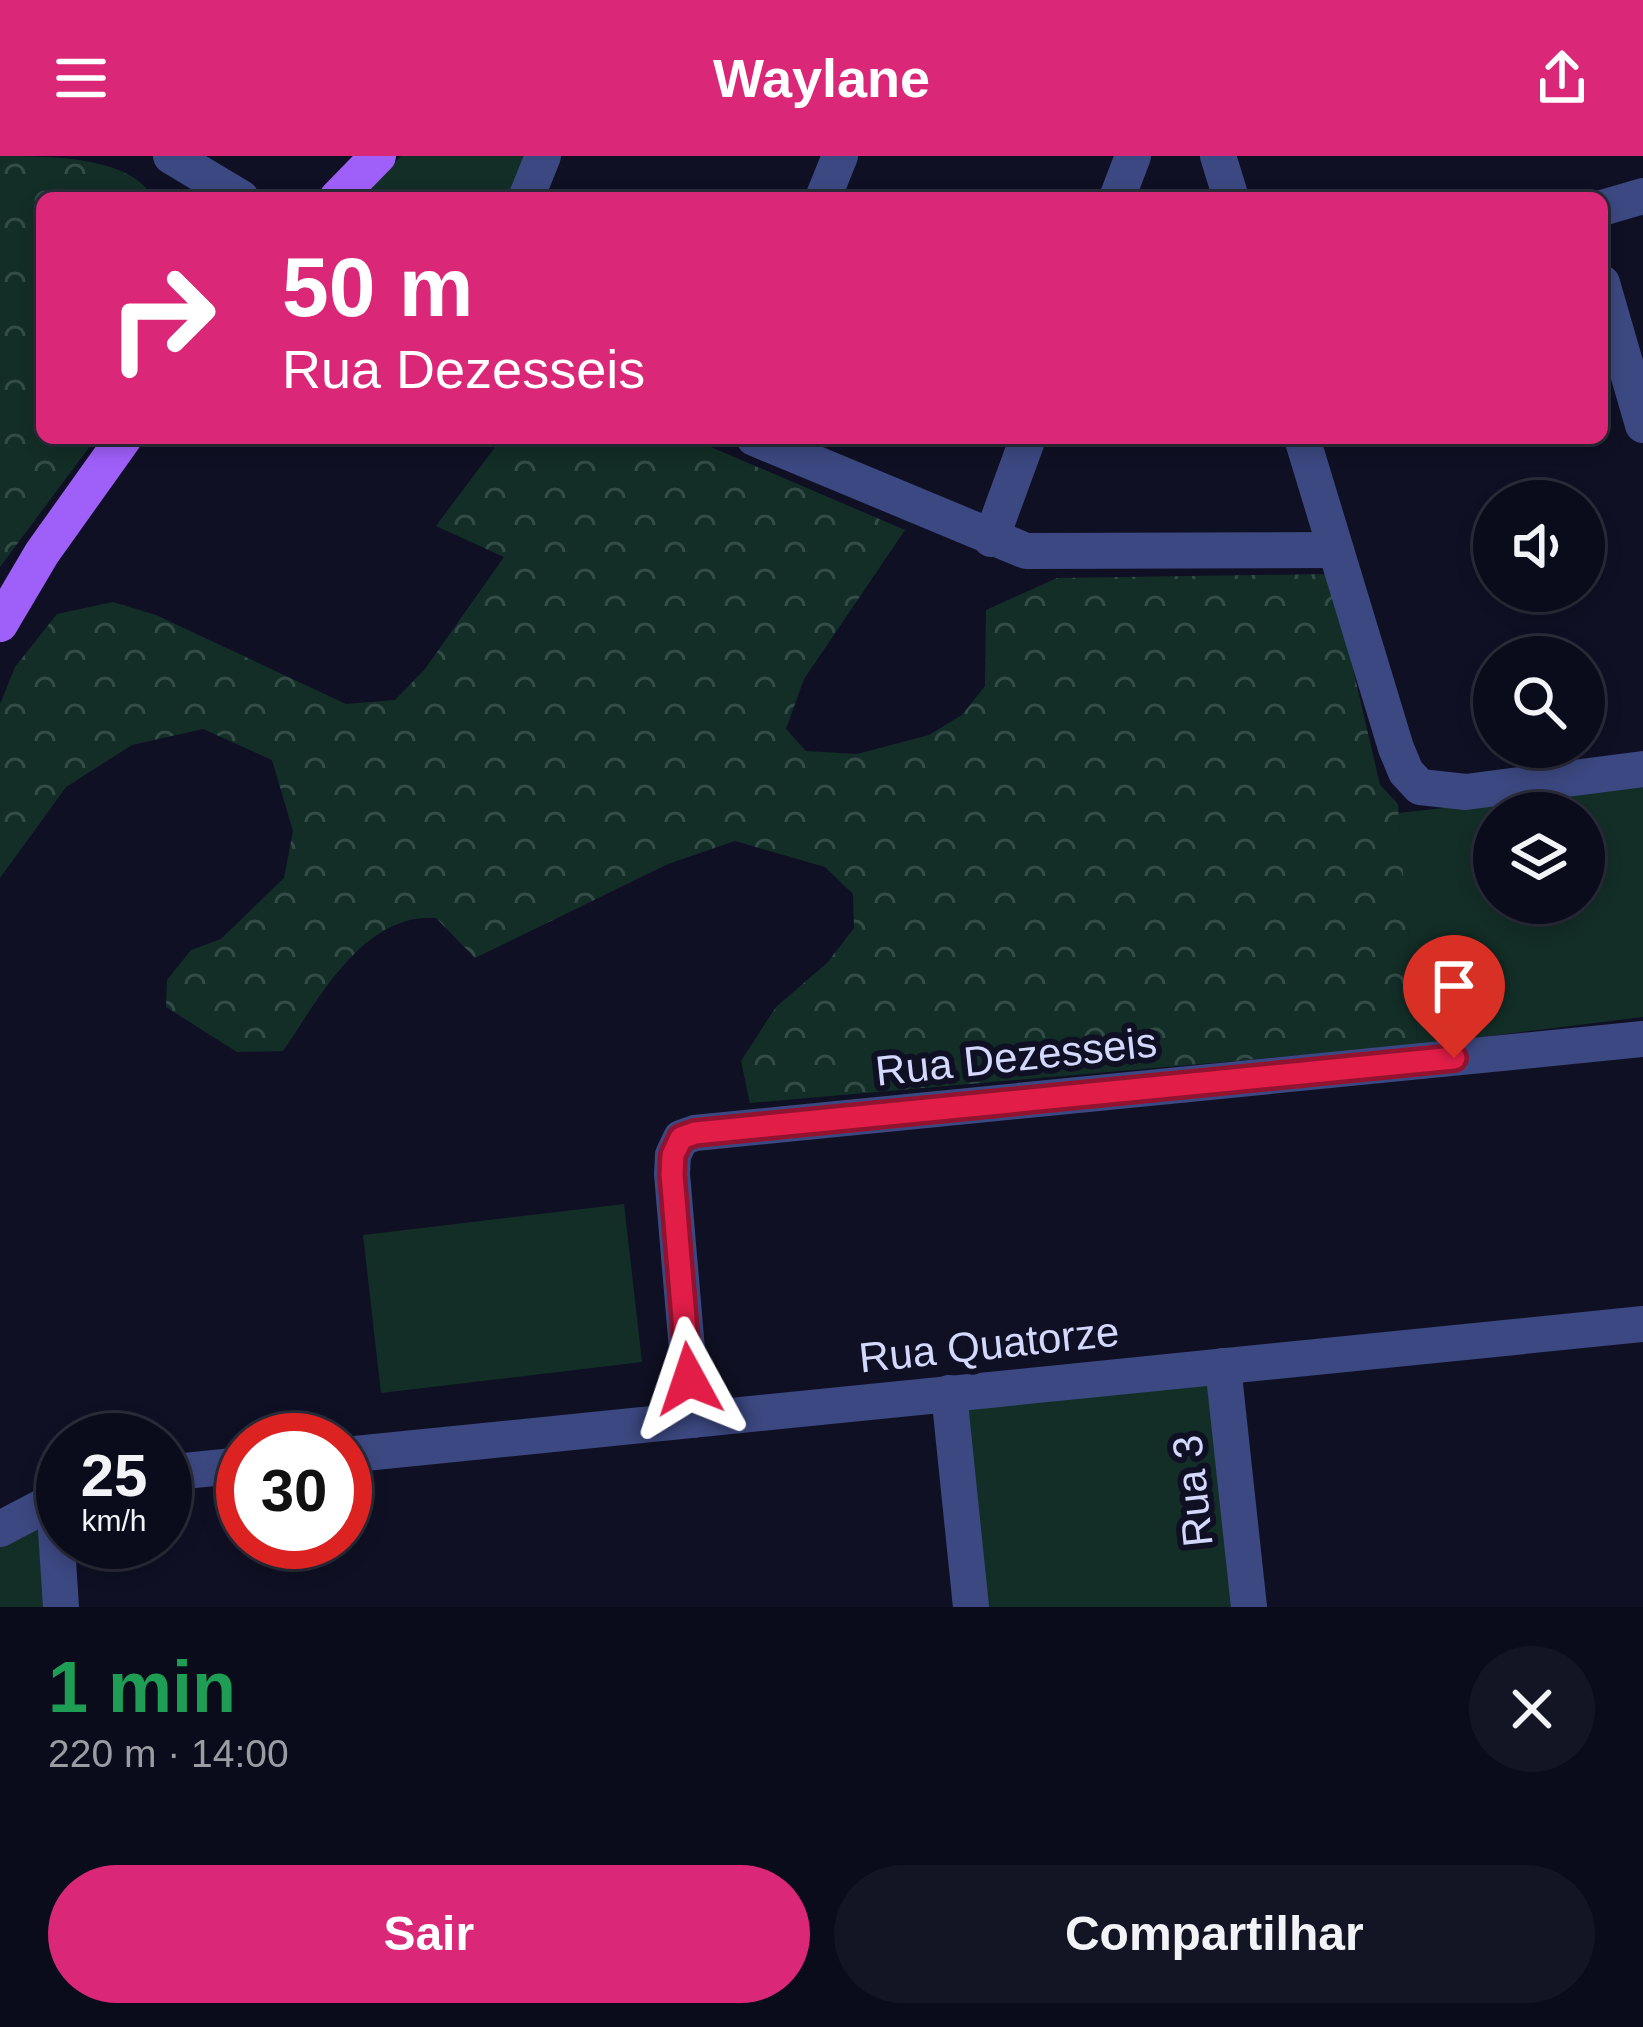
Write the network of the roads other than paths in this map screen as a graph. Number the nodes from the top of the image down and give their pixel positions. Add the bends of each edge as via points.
1 (378, 156) edge
2 (543, 156) edge
3 (840, 156) edge
4 (1133, 156) edge
5 (1218, 156) edge
6 (191, 161) edge
7 (233, 192) edge
8 (343, 192) edge
9 (528, 192) edge
10 (826, 192) edge
11 (1120, 192) edge
12 (1229, 192) edge
13 (1643, 196) edge
14 (1608, 206) edge
15 (1608, 304) edge
16 (1643, 425) edge
17 (120, 444) edge
18 (768, 444) edge
19 (1026, 444) edge
20 (1304, 444) edge
21 (991, 539) junction
22 (1334, 550) junction
23 (0, 624) edge
24 (1643, 769) edge
25 (1643, 1039) edge
26 (1643, 1324) edge
27 (1223, 1366) junction
28 (949, 1394) junction
29 (693, 1420) junction
30 (372, 1452) edge
31 (36, 1509) edge
32 (0, 1528) edge
33 (60, 1569) edge
34 (61, 1607) edge
35 (971, 1607) edge
36 (1250, 1607) edge

1 - 8 main road
2 - 9 street
3 - 10 street
4 - 11 street
5 - 12 street
6 - 7 street
13 - 14 street
15 - 16 street
17 - 23 main road
18 - 21 street
19 - 21 street
20 - 22 street
21 - 22 street via 1042,554
22 - 24 street via 1396,748 1420,787 1466,792
25 - 29 street, Rua Dezesseis via 681,1138 672,1174
26 - 27 street, Rua Quatorze
27 - 28 street, Rua Quatorze
27 - 36 street, Rua 3
28 - 29 street, Rua Quatorze
28 - 35 street
29 - 30 street, Rua Quatorze
31 - 32 street
33 - 34 street

